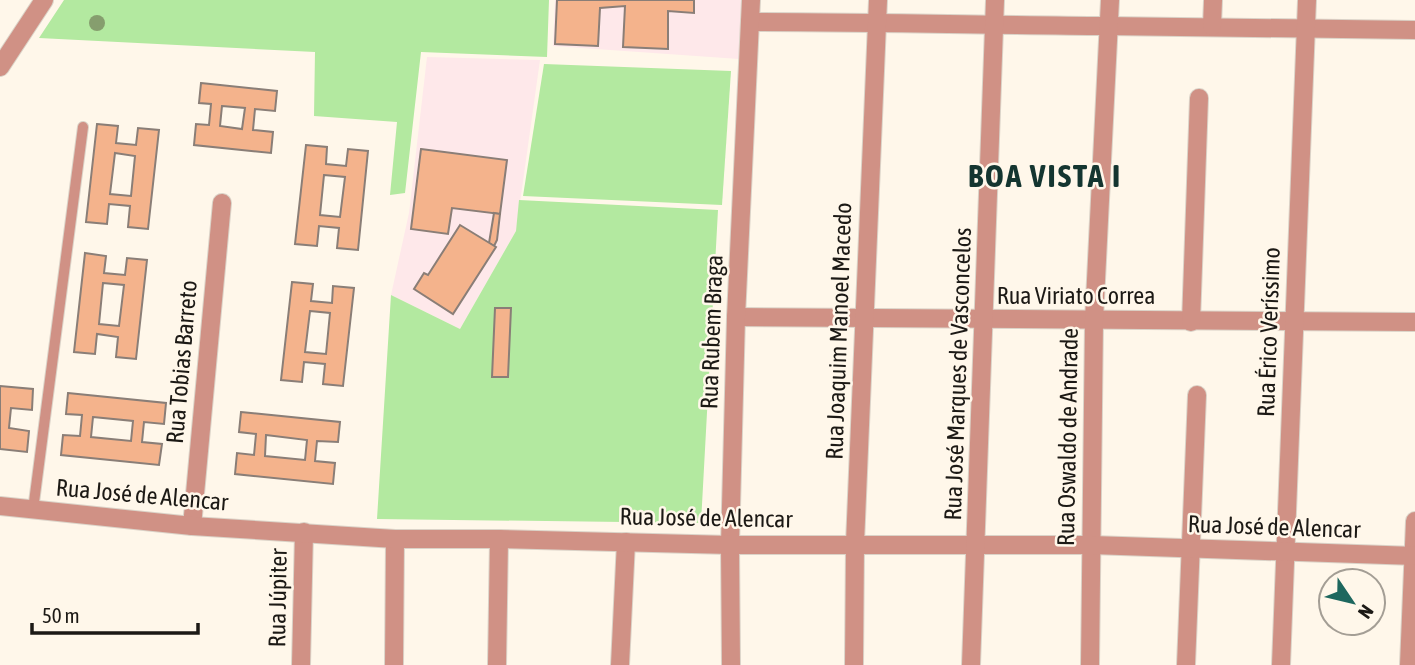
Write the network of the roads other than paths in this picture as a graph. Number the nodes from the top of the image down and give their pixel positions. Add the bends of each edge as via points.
1 (44, 0) edge
2 (751, 0) edge
3 (878, 0) edge
4 (995, 0) edge
5 (1110, 0) edge
6 (1213, 0) edge
7 (1307, 0) edge
8 (750, 22) junction
9 (877, 22) junction
10 (993, 24) junction
11 (1108, 26) junction
12 (1212, 26) junction
13 (1306, 27) junction
14 (1415, 30) edge
15 (0, 67) edge
16 (1199, 98) dead end
17 (83, 127) dead end
18 (222, 203) dead end
19 (737, 317) junction
20 (863, 319) junction
21 (1294, 319) junction
22 (985, 320) junction
23 (1094, 320) junction
24 (1191, 322) junction
25 (1415, 322) edge
26 (1197, 395) dead end
27 (0, 506) edge
28 (33, 510) junction
29 (1415, 521) edge
30 (192, 526) junction
31 (304, 532) junction
32 (395, 539) junction
33 (499, 539) junction
34 (626, 542) junction
35 (855, 543) junction
36 (977, 544) junction
37 (730, 545) junction
38 (1092, 545) junction
39 (1191, 550) junction
40 (1285, 552) junction
41 (1414, 556) edge
42 (302, 665) edge
43 (394, 665) edge
44 (497, 665) edge
45 (620, 665) edge
46 (732, 665) edge
47 (853, 665) edge
48 (971, 665) edge
49 (1090, 665) edge
50 (1186, 665) edge
51 (1280, 665) edge
52 (1409, 665) edge

1 - 15 street
2 - 8 street, Rua Rubem Braga
3 - 9 street, Rua Joaquim Manoel Macedo
4 - 10 street, Rua José Marques de Vasconcelos
5 - 11 street, Rua Oswaldo de Andrade
6 - 12 street
7 - 13 street, Rua Érico Veríssimo
8 - 9 street
8 - 19 street, Rua Rubem Braga
9 - 10 street
9 - 20 street, Rua Joaquim Manoel Macedo
10 - 11 street
10 - 22 street, Rua José Marques de Vasconcelos
11 - 12 street
11 - 23 street, Rua Oswaldo de Andrade
12 - 13 street
13 - 14 street
13 - 21 street, Rua Érico Veríssimo
16 - 24 street
17 - 28 lane
18 - 30 street, Rua Tobias Barreto
19 - 20 street, Rua Viriato Correa
19 - 37 street, Rua Rubem Braga
20 - 22 street, Rua Viriato Correa
20 - 35 street, Rua Joaquim Manoel Macedo
21 - 24 street, Rua Viriato Correa
21 - 25 street, Rua Viriato Correa
21 - 40 street, Rua Érico Veríssimo
22 - 23 street, Rua Viriato Correa
22 - 36 street, Rua José Marques de Vasconcelos
23 - 24 street, Rua Viriato Correa
23 - 38 street, Rua Oswaldo de Andrade
26 - 39 street
27 - 28 street, Rua José de Alencar
28 - 30 street, Rua José de Alencar
29 - 41 street
30 - 31 street, Rua José de Alencar
31 - 32 street, Rua José de Alencar
31 - 42 street, Rua Júpiter
32 - 33 street, Rua José de Alencar
32 - 43 street
33 - 34 street, Rua José de Alencar
33 - 44 street
34 - 37 street, Rua José de Alencar
34 - 45 street
35 - 36 street, Rua José de Alencar
35 - 37 street, Rua José de Alencar
35 - 47 street, Rua Joaquim Manoel Macedo
36 - 38 street, Rua José de Alencar
36 - 48 street, Rua José Marques de Vasconcelos
37 - 46 street, Rua Rubem Braga
38 - 39 street, Rua José de Alencar
38 - 49 street, Rua Oswaldo de Andrade
39 - 40 street, Rua José de Alencar
39 - 50 street
40 - 41 street, Rua José de Alencar
40 - 51 street, Rua Érico Veríssimo
41 - 52 street

